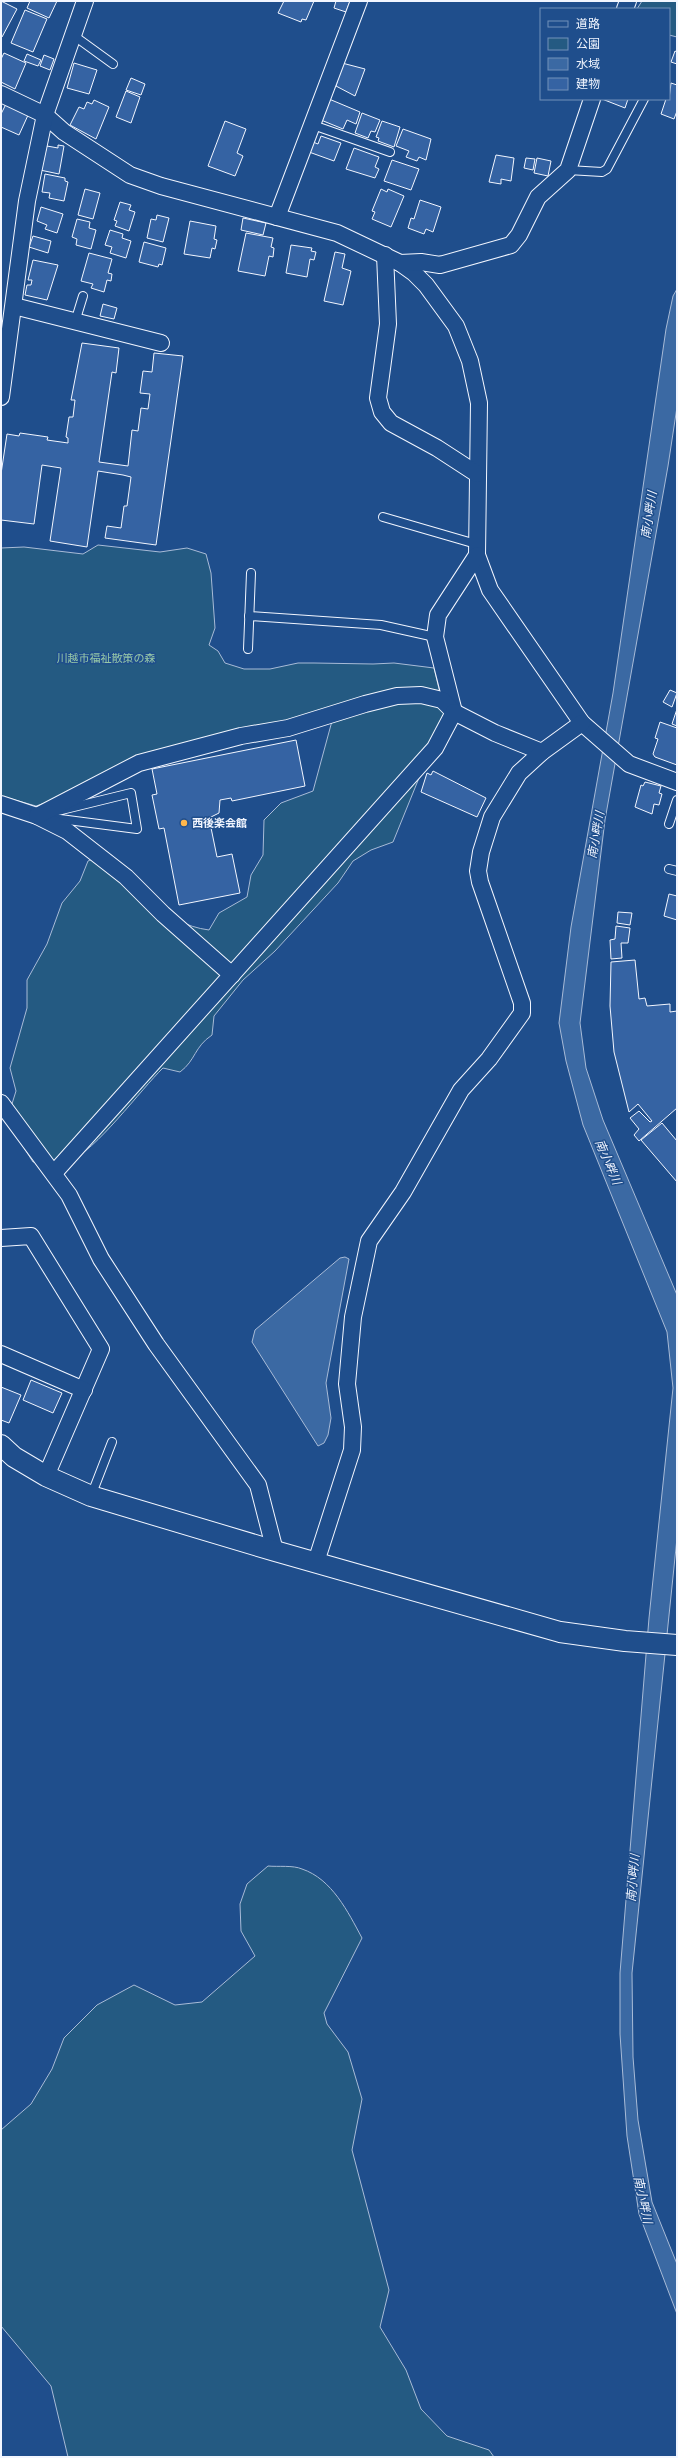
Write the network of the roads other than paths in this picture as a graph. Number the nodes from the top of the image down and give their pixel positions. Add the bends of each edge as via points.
1 (85, 1) edge
2 (359, 1) edge
3 (74, 35) junction
4 (113, 64) dead end
5 (1, 94) edge
6 (592, 100) edge
7 (643, 100) edge
8 (45, 115) junction
9 (313, 126) junction
10 (390, 152) dead end
11 (568, 170) junction
12 (277, 217) junction
13 (385, 255) junction
14 (400, 263) junction
15 (83, 296) dead end
16 (14, 306) junction
17 (75, 322) junction
18 (161, 343) dead end
19 (1, 397) edge
20 (477, 474) junction
21 (383, 517) dead end
22 (476, 549) junction
23 (251, 573) dead end
24 (249, 616) junction
25 (435, 637) junction
26 (248, 649) dead end
27 (454, 712) junction
28 (582, 724) junction
29 (542, 752) junction
30 (677, 782) edge
31 (677, 800) edge
32 (1, 804) edge
33 (37, 816) junction
34 (669, 824) dead end
35 (232, 975) junction
36 (1, 1103) edge
37 (54, 1173) junction
38 (1, 1238) edge
39 (1, 1354) edge
40 (84, 1390) junction
41 (112, 1442) dead end
42 (1, 1444) edge
43 (46, 1476) junction
44 (91, 1496) junction
45 (275, 1551) junction
46 (316, 1562) junction
47 (677, 1644) edge

1 - 3 street
2 - 9 street
3 - 4 lane
3 - 8 street
5 - 8 street
6 - 11 street
7 - 11 lane via 607,169 602,172
8 - 12 street via 64,132 130,175 161,186
8 - 16 street via 27,201
9 - 10 lane
9 - 12 street
11 - 14 street via 538,197 512,246 440,265 421,262
12 - 13 street via 337,233
13 - 14 street
13 - 20 street via 388,316 378,398 382,412 391,423
14 - 20 street via 426,285 456,326 464,343 479,403
15 - 17 lane
16 - 17 street
16 - 19 street
17 - 18 street
20 - 22 street
21 - 22 lane
22 - 25 street via 438,615
22 - 28 street via 490,590
23 - 24 lane
24 - 25 lane via 381,625
24 - 26 lane
25 - 27 street
27 - 29 street via 495,733
27 - 33 street via 442,700 421,695 397,696 288,728 242,736 139,762
27 - 35 street via 435,748
28 - 29 street
28 - 30 street via 628,763
29 - 46 street via 519,773 492,817 478,871 522,1004 522,1013 489,1059 461,1090 403,1192 369,1241 353,1317 347,1384 353,1428 352,1450
31 - 34 lane
32 - 33 street
33 - 33 lane via 131,793 136,828 60,819
33 - 35 street via 68,831 126,877 163,914
35 - 37 street
36 - 37 street
37 - 45 street via 69,1195 101,1260 152,1337 258,1485
38 - 40 street via 31,1236 101,1349
39 - 40 street
40 - 43 street
41 - 44 lane
42 - 43 street via 14,1457
43 - 44 street
44 - 45 street
45 - 46 street
46 - 47 street via 560,1632 632,1642

